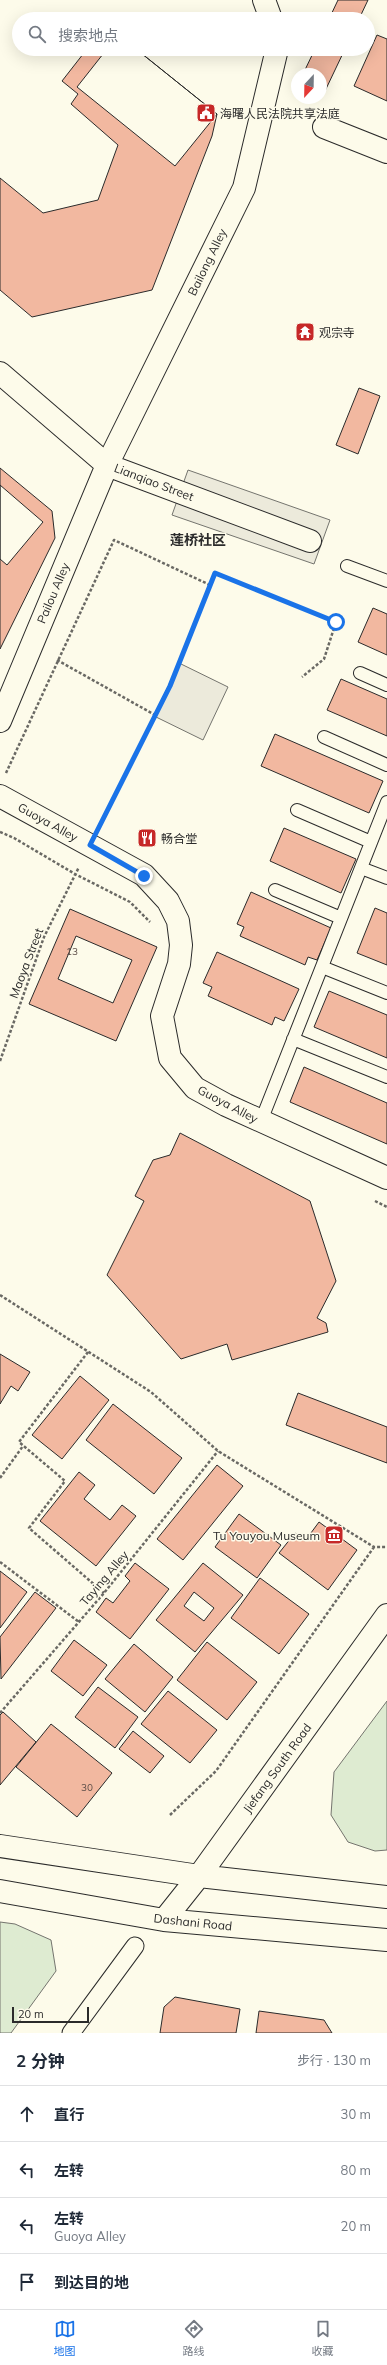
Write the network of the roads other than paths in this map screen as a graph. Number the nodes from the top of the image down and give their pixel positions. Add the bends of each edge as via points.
1 (264, 0) edge
2 (268, 12) edge
3 (275, 56) edge
4 (324, 127) dead end
5 (387, 152) edge
6 (0, 373) edge
7 (107, 465) junction
8 (310, 541) dead end
9 (347, 566) dead end
10 (387, 581) edge
11 (360, 672) dead end
12 (387, 685) edge
13 (0, 721) edge
14 (324, 737) dead end
15 (387, 765) edge
16 (2, 788) edge
17 (387, 802) edge
18 (297, 810) dead end
19 (371, 842) junction
20 (361, 868) junction
21 (387, 878) edge
22 (275, 890) dead end
23 (341, 918) junction
24 (322, 966) junction
25 (387, 993) edge
26 (293, 1039) junction
27 (387, 1077) edge
28 (261, 1121) junction
29 (387, 1178) edge
30 (387, 1615) edge
31 (0, 1846) edge
32 (199, 1876) junction
33 (0, 1891) edge
34 (387, 1897) edge
35 (164, 1920) junction
36 (387, 1940) edge
37 (135, 1946) dead end
38 (71, 2033) edge

1 - 2 street
3 - 7 street, Bailong Alley via 244,188
4 - 5 street
6 - 7 street, Lianqiao Street
7 - 8 street, Lianqiao Street
7 - 13 street, Pailou Alley
9 - 10 lane
11 - 12 lane
14 - 15 lane
16 - 28 street, Guoya Alley via 90,845 144,876 168,901 178,921 181,945 179,964 162,1016 170,1058 196,1088 226,1106
17 - 19 lane
18 - 19 lane
19 - 20 lane
20 - 21 lane
20 - 23 lane
22 - 23 lane
23 - 24 lane
24 - 25 lane
24 - 26 lane
26 - 27 lane
26 - 28 lane
28 - 29 street, Guoya Alley
30 - 32 street, Jiefang South Road
31 - 32 street
32 - 34 street
32 - 35 street, Jiefang South Road
33 - 35 street, Dashani Road
35 - 36 street, Dashani Road
37 - 38 street

